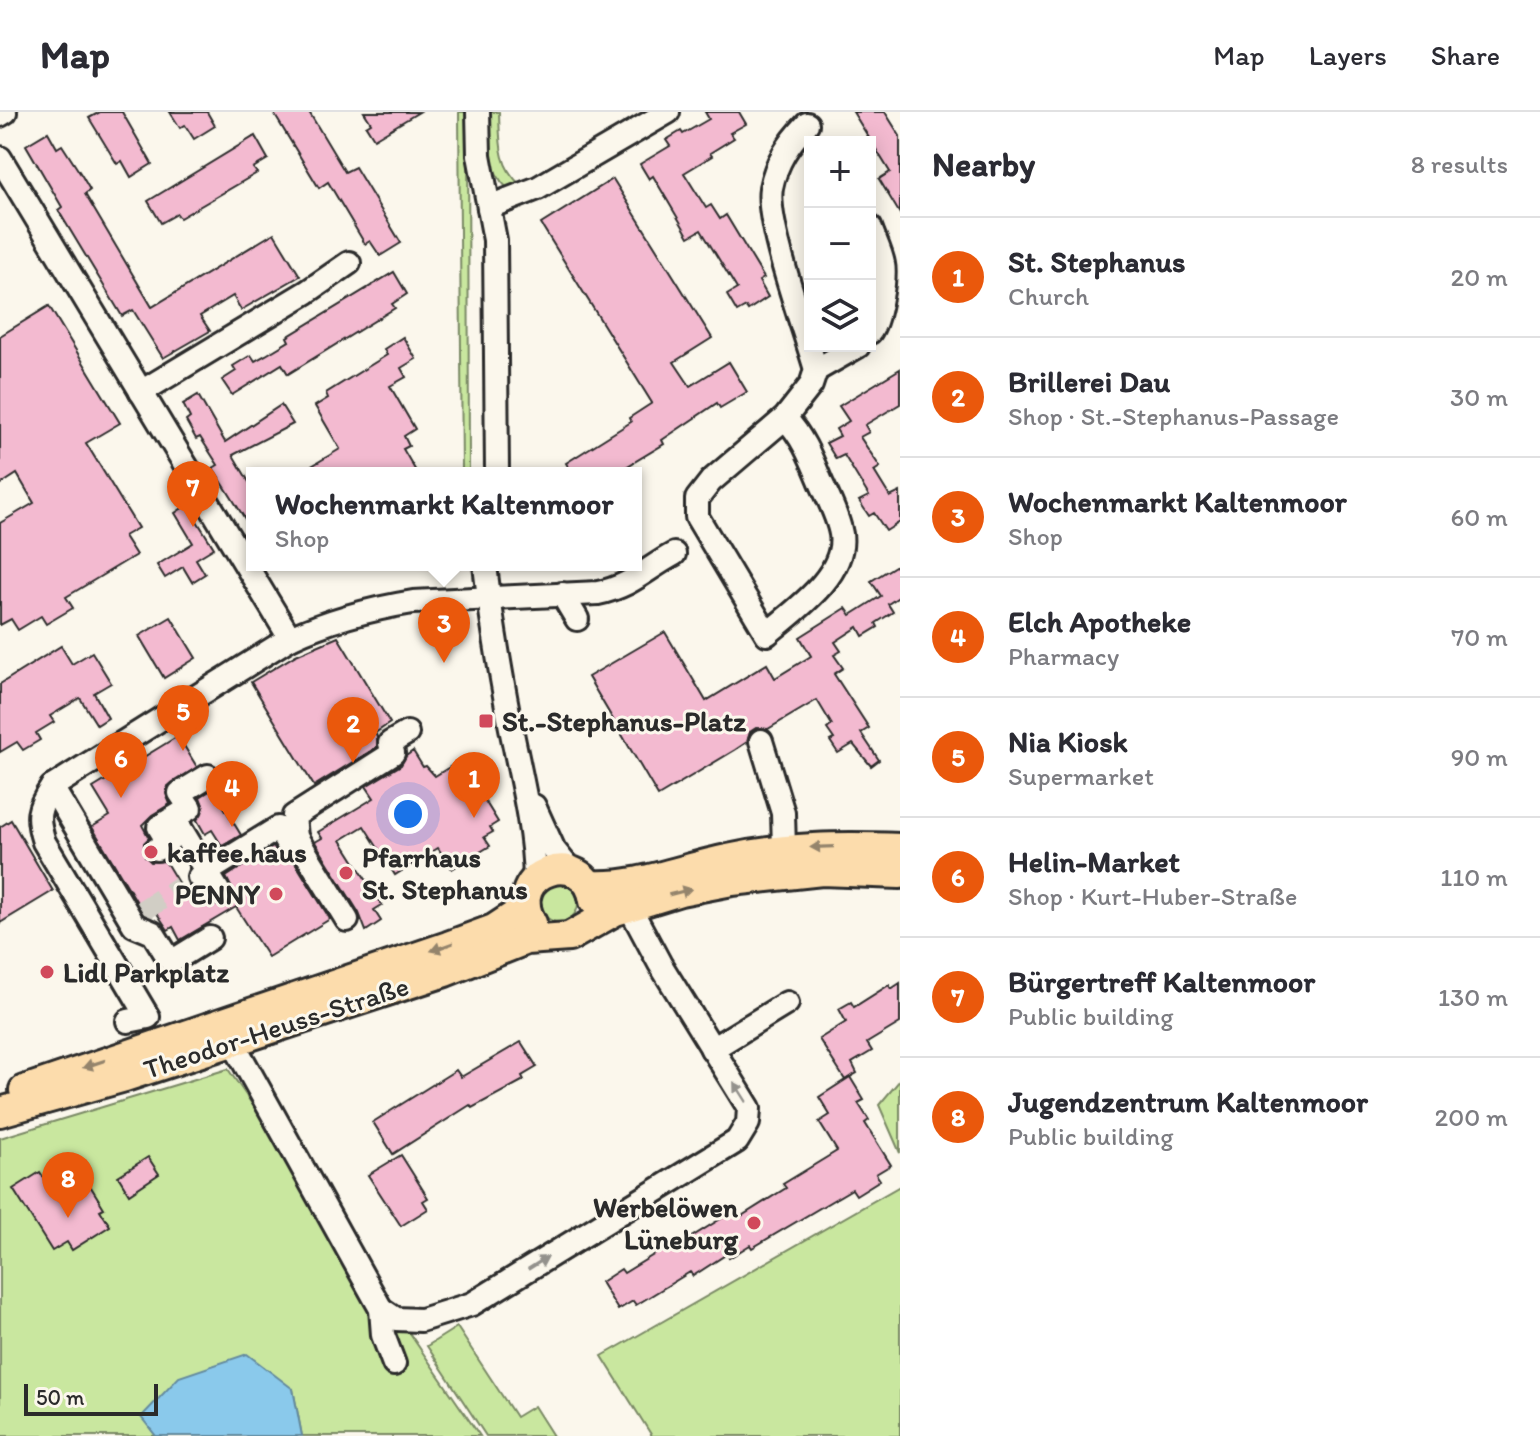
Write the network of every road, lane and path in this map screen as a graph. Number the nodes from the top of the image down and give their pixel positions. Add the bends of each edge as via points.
1 (478, 112) edge
2 (668, 112) edge
3 (813, 126) edge
4 (0, 158) edge
5 (489, 207) junction
6 (876, 243) edge
7 (349, 263) dead end
8 (890, 295) edge
9 (876, 324) edge
10 (848, 352) edge
11 (816, 370) junction
12 (141, 392) junction
13 (785, 418) junction
14 (484, 467) edge
15 (497, 467) edge
16 (674, 554) dead end
17 (246, 565) edge
18 (249, 571) edge
19 (487, 571) edge
20 (496, 571) edge
21 (562, 594) junction
22 (494, 597) junction
23 (577, 619) dead end
24 (290, 638) junction
25 (407, 733) dead end
26 (761, 741) dead end
27 (208, 776) dead end
28 (522, 779) junction
29 (52, 787) junction
30 (174, 818) junction
31 (296, 837) junction
32 (900, 848) edge
33 (157, 849) dead end
34 (784, 849) junction
35 (202, 874) junction
36 (900, 874) edge
37 (580, 878) junction
38 (535, 880) junction
39 (219, 892) dead end
40 (629, 906) junction
41 (526, 908) junction
42 (136, 914) junction
43 (347, 920) dead end
44 (585, 927) junction
45 (100, 936) junction
46 (550, 936) junction
47 (210, 938) dead end
48 (787, 1003) dead end
49 (128, 1021) dead end
50 (227, 1032) junction
51 (712, 1049) junction
52 (0, 1099) edge
53 (0, 1112) edge
54 (381, 1309) junction
55 (394, 1364) dead end

1 - 5 street
2 - 5 street via 538,188
3 - 11 street via 788,145 770,192 774,227
4 - 12 street
5 - 14 street via 484,239
5 - 15 street via 495,240
6 - 8 street
7 - 12 street
8 - 9 street
10 - 11 street
11 - 13 street
12 - 17 street
13 - 13 street via 800,434 842,536 836,562 821,585 767,634 697,517 697,499
16 - 21 street via 617,589
18 - 24 street
19 - 22 street
20 - 22 street
21 - 22 street
21 - 23 street
22 - 24 street via 383,607
22 - 28 street
24 - 29 street
25 - 31 street via 390,743 393,753 294,816
26 - 34 street via 783,813
27 - 30 street via 180,793 190,808
28 - 37 street via 554,850
28 - 38 street
29 - 42 street
29 - 45 street via 40,805 38,824
30 - 33 street via 159,827 168,842
30 - 35 street
31 - 35 street via 287,843 278,828
31 - 43 street
32 -> 34 main road
34 - 37 main road via 612,887
35 - 39 street
40 -> 36 main road, Theodor-Heuss-Straße via 680,891 788,873
37 - 38 main road via 552,870
37 - 44 main road via 594,907
38 - 41 main road
40 - 44 main road, Theodor-Heuss-Straße
40 - 51 street
41 - 46 main road via 538,930
41 -> 50 main road, Theodor-Heuss-Straße via 494,929
42 - 45 street
42 - 47 street via 134,925 153,933 171,962
44 - 46 main road, Theodor-Heuss-Straße via 569,937
45 - 49 street via 148,1017
46 - 50 main road, Theodor-Heuss-Straße via 517,943 445,972
48 - 51 street
50 -> 52 main road, Theodor-Heuss-Straße via 60,1075
50 - 53 main road, Theodor-Heuss-Straße via 125,1077
50 - 54 street
54 -> 51 street via 396,1319 421,1320 472,1304 737,1141 748,1123 749,1108
54 - 55 street via 383,1335

